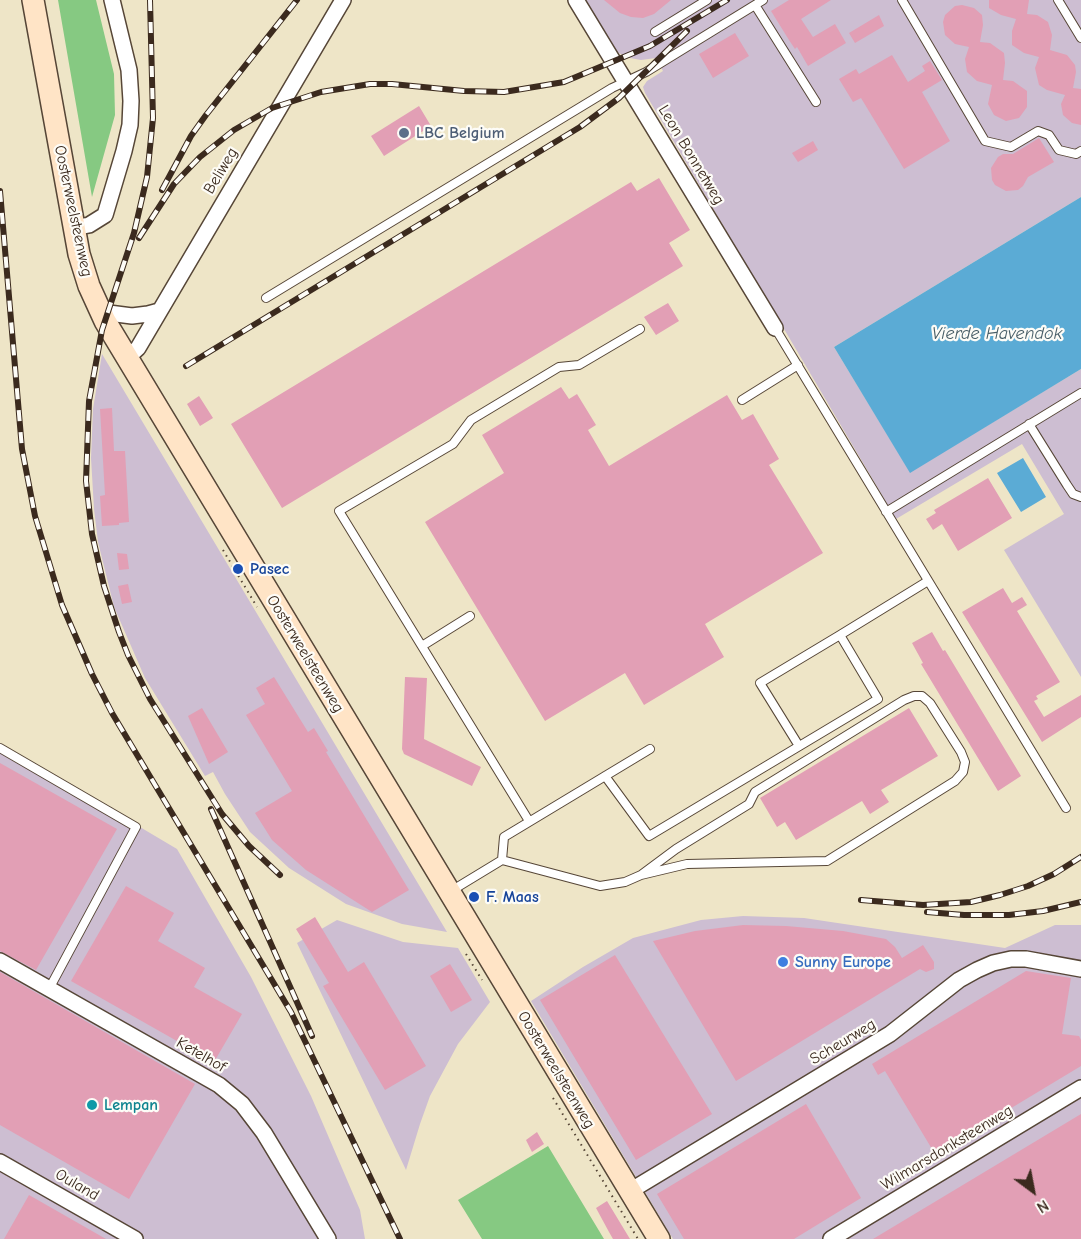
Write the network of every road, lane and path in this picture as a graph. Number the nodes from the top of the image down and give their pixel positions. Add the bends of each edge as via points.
1 (33, 0) edge
2 (112, 0) edge
3 (343, 0) edge
4 (576, 0) edge
5 (707, 0) edge
6 (763, 0) edge
7 (902, 0) edge
8 (1058, 0) edge
9 (755, 5) junction
10 (655, 32) dead end
11 (1081, 38) edge
12 (625, 82) junction
13 (816, 102) dead end
14 (1081, 151) edge
15 (73, 228) junction
16 (266, 298) dead end
17 (159, 310) junction
18 (101, 312) junction
19 (775, 328) joint
20 (640, 329) dead end
21 (127, 358) junction
22 (798, 365) junction
23 (1081, 393) edge
24 (742, 400) dead end
25 (1029, 424) junction
26 (1081, 497) edge
27 (886, 512) junction
28 (928, 580) junction
29 (470, 616) dead end
30 (840, 635) junction
31 (422, 646) junction
32 (799, 746) junction
33 (0, 748) edge
34 (650, 749) dead end
35 (605, 776) junction
36 (1066, 808) dead end
37 (529, 821) junction
38 (502, 860) junction
39 (641, 875) junction
40 (449, 892) junction
41 (0, 961) edge
42 (1081, 969) edge
43 (50, 989) junction
44 (1081, 1088) edge
45 (0, 1162) edge
46 (630, 1191) junction
47 (135, 1239) edge
48 (328, 1239) edge
49 (659, 1239) edge
50 (831, 1239) edge

1 - 15 main road, Oosterweelsteenweg
2 - 15 street via 129,70 130,125 105,215 89,225
3 - 17 street, Beliweg
4 - 12 street, Leon Bonnetweg
5 - 10 lane
6 - 9 lane
7 - 14 lane via 986,141 1011,147 1038,131 1049,135 1059,150 1076,154
8 - 11 lane
9 - 12 lane
9 - 13 lane
12 - 16 lane
12 - 19 street, Leon Bonnetweg
15 - 18 main road, Oosterweelsteenweg via 89,286
17 - 18 street via 132,316
17 - 21 street, Beliweg via 136,351
18 - 21 main road, Oosterweelsteenweg
19 - 22 lane
20 - 31 lane via 579,365 559,367 471,420 453,444 339,511
21 - 40 main road, Oosterweelsteenweg
22 - 24 lane
22 - 27 lane
23 - 25 lane
25 - 26 lane via 1073,494
25 - 27 lane
27 - 28 lane
28 - 30 lane
28 - 36 lane
29 - 31 lane
30 - 32 lane via 878,699
30 - 32 lane via 760,683
31 - 37 lane
32 - 35 lane via 649,836
33 - 43 lane via 136,827
34 - 35 lane
35 - 37 lane
37 - 38 lane via 504,837
38 - 39 lane via 600,886
38 - 40 lane
39 - 39 lane via 675,849 749,804 755,792 914,696 922,696 930,704 961,752 963,772 955,781 827,861 687,864
40 - 46 main road, Oosterweelsteenweg
41 - 43 street, Ketelhof
42 - 46 street, Scheurweg via 1011,959 977,970 891,1034
43 - 48 street, Ketelhof via 219,1085 242,1104
44 - 50 street, Wilmarsdonksteenweg
45 - 47 street, Ouland
46 - 49 main road, Oosterweelsteenweg

